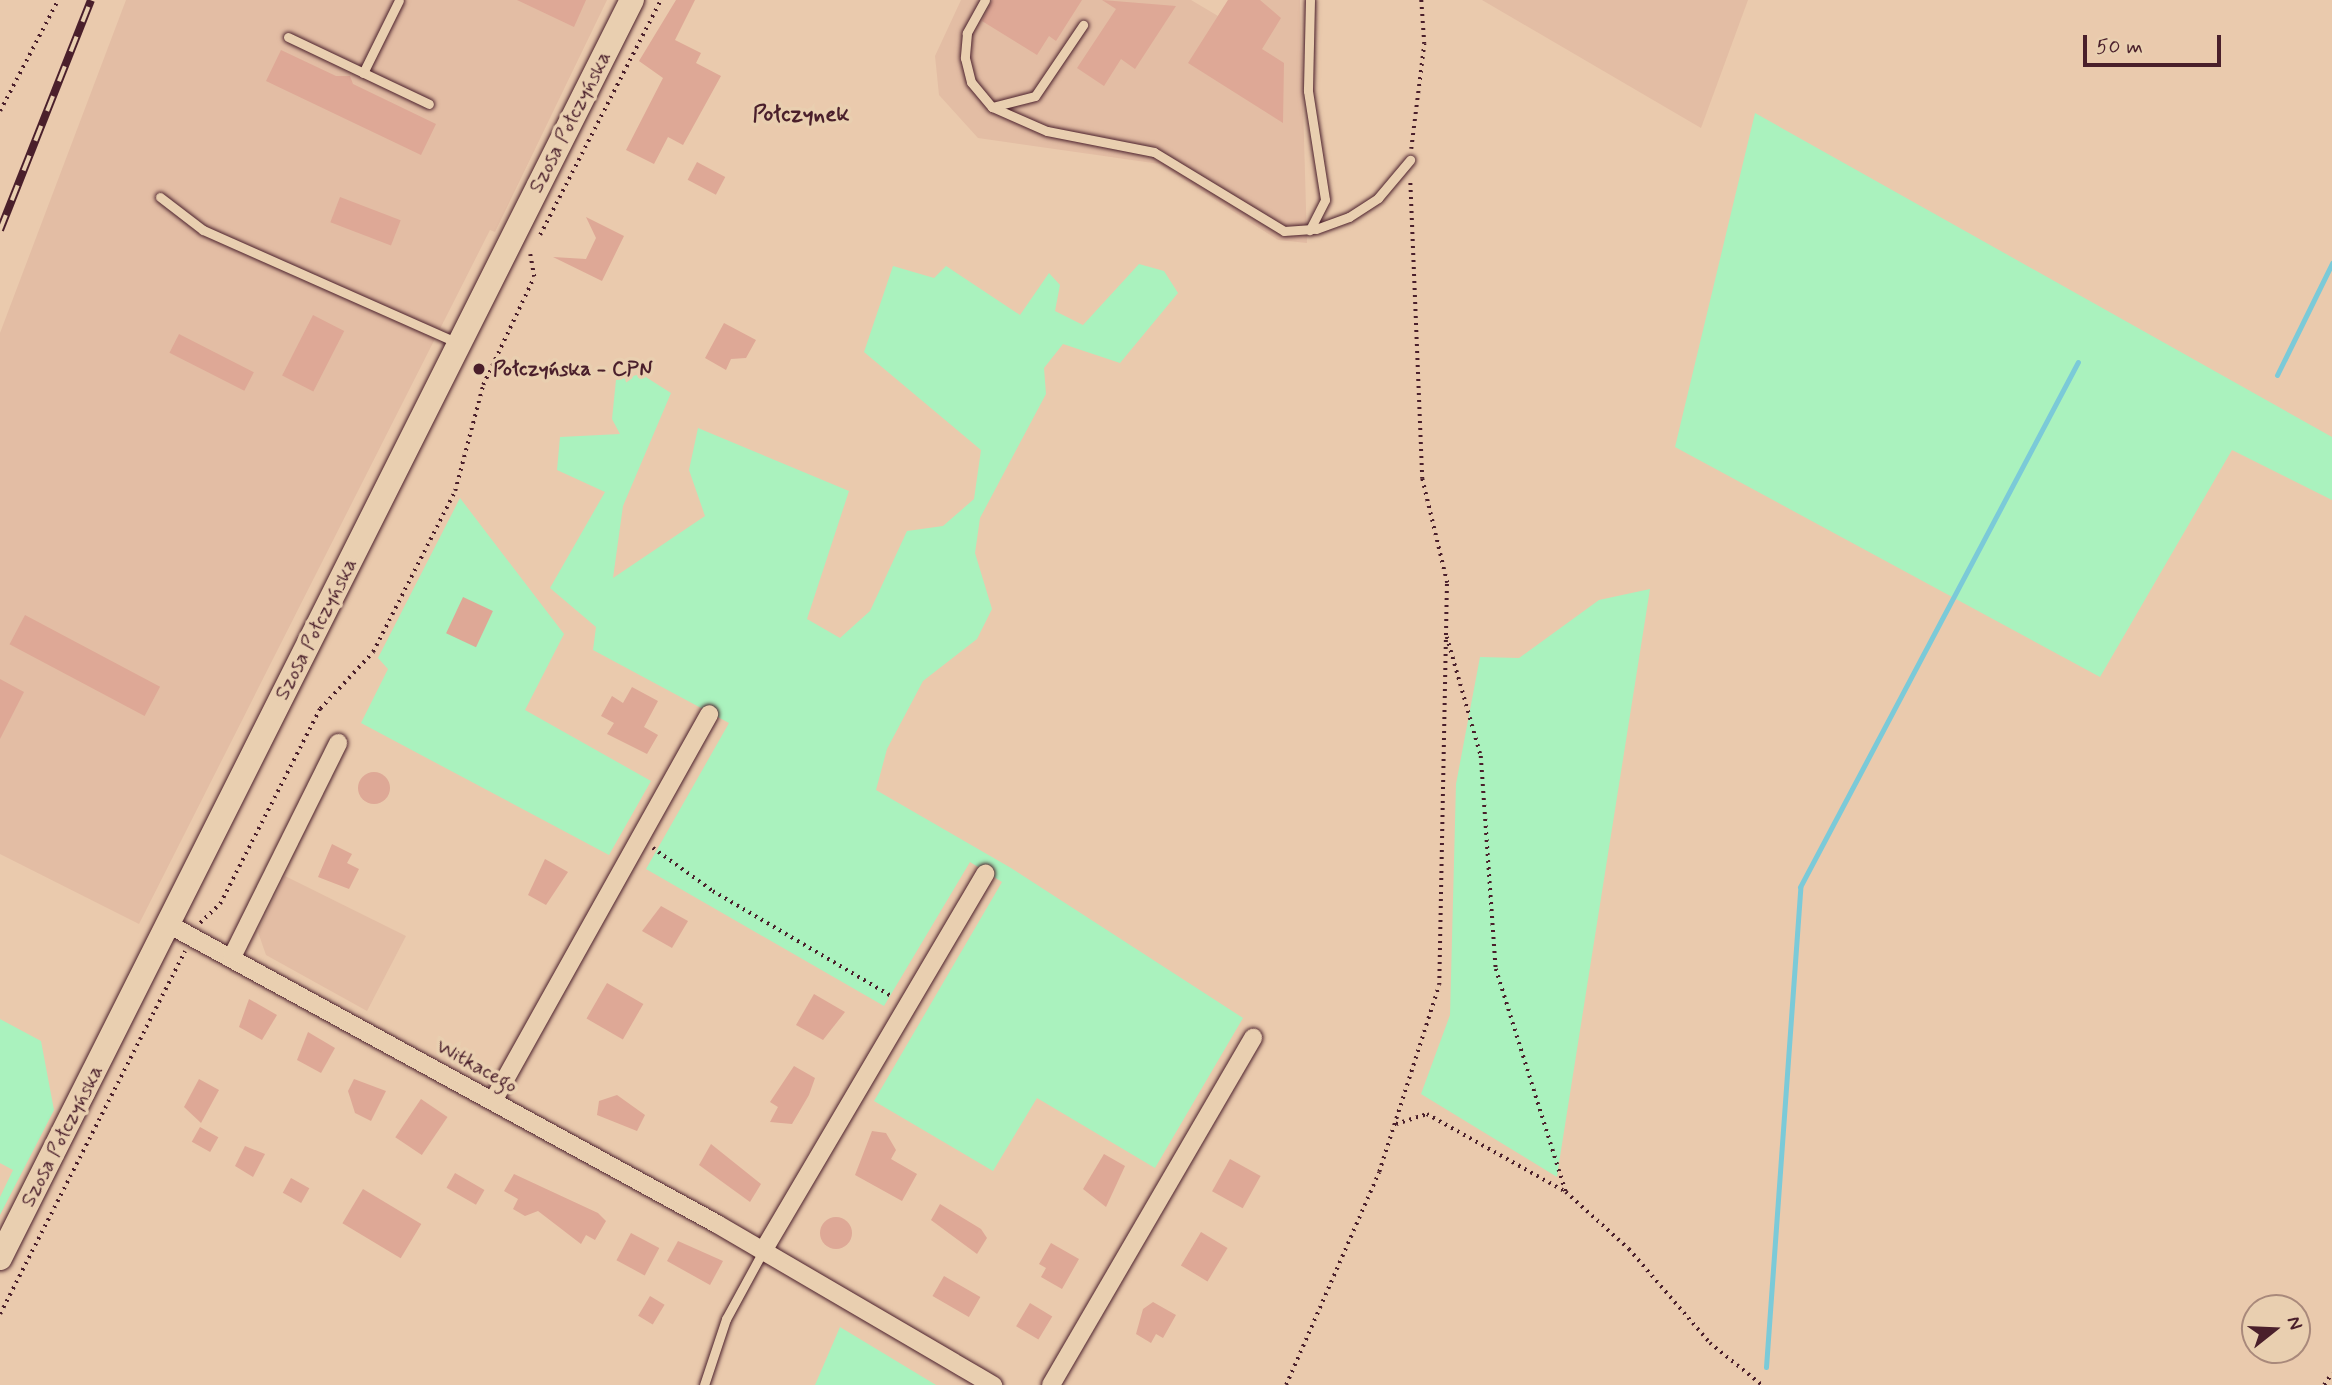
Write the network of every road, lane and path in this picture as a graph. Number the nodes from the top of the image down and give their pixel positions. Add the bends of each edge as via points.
1 (58, 0) edge
2 (399, 0) edge
3 (632, 0) edge
4 (661, 0) edge
5 (985, 0) edge
6 (1310, 0) edge
7 (1421, 0) edge
8 (1083, 25) dead end
9 (288, 37) dead end
10 (363, 73) junction
11 (429, 104) dead end
12 (992, 107) junction
13 (0, 111) edge
14 (1410, 160) junction
15 (160, 198) dead end
16 (1310, 230) junction
17 (460, 344) junction
18 (1446, 635) junction
19 (709, 714) dead end
20 (338, 743) dead end
21 (640, 838) junction
22 (985, 874) dead end
23 (168, 924) junction
24 (192, 937) junction
25 (232, 957) junction
26 (907, 1005) junction
27 (1253, 1038) dead end
28 (493, 1101) junction
29 (1394, 1126) junction
30 (1566, 1192) junction
31 (763, 1251) junction
32 (0, 1258) edge
33 (0, 1314) edge
34 (2332, 1373) edge
35 (704, 1385) edge
36 (993, 1385) edge
37 (1051, 1385) edge
38 (1286, 1385) edge
39 (1762, 1385) edge
40 (2324, 1385) edge

1 - 13 path
2 - 10 lane
3 - 17 main road, Szosa Połczyńska
4 - 24 path via 529,256 534,277 483,385 454,491 373,652 320,709 220,904
5 - 12 lane via 967,33 965,58 971,82
6 - 16 lane via 1308,91 1325,200
7 - 14 path via 1424,44
8 - 12 lane via 1035,96
9 - 10 lane
10 - 11 lane
12 - 16 lane via 1047,131 1138,146 1209,181 1269,224
14 - 16 lane via 1378,198
14 - 18 path via 1409,270 1422,479 1447,583
15 - 17 lane via 203,230
17 - 23 main road, Szosa Połczyńska
18 - 29 path via 1439,985
18 - 30 path via 1481,756 1496,969
19 - 21 street
20 - 25 street
21 - 26 path via 713,891
21 - 28 street
22 - 26 street
23 - 24 street, Witkacego
23 - 32 main road, Szosa Połczyńska
24 - 25 street, Witkacego
24 - 33 path
25 - 28 street, Witkacego
26 - 31 street
27 - 37 street
28 - 31 street, Witkacego
29 - 30 path via 1426,1114
29 - 38 path
30 - 39 path via 1629,1249 1710,1343
31 - 35 lane via 726,1319
31 - 36 street, Witkacego
34 - 40 path

